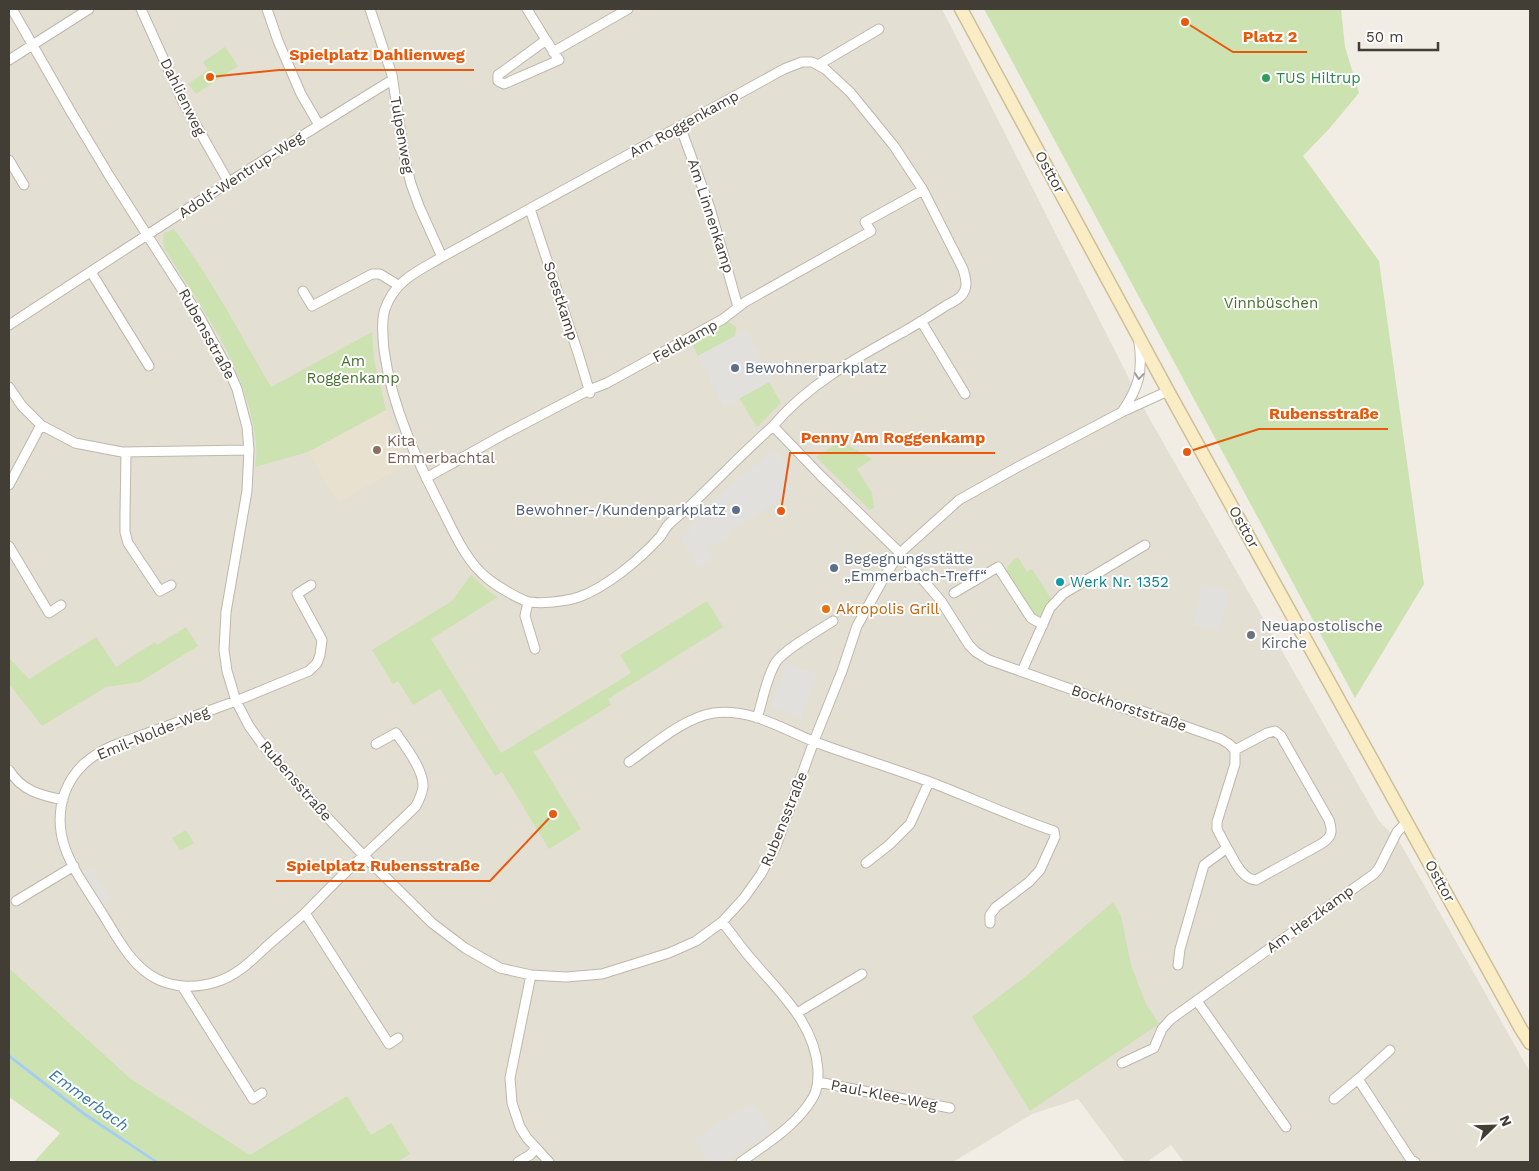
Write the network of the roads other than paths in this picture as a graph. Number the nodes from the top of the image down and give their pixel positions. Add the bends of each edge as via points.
1 (12, 9) edge
2 (89, 9) edge
3 (141, 9) edge
4 (267, 9) edge
5 (370, 9) edge
6 (527, 9) edge
7 (628, 9) edge
8 (961, 9) edge
9 (879, 30) dead end
10 (546, 40) junction
11 (32, 45) junction
12 (553, 52) junction
13 (9, 60) edge
14 (818, 65) junction
15 (392, 80) junction
16 (319, 125) junction
17 (680, 126) junction
18 (9, 160) edge
19 (228, 183) junction
20 (24, 185) dead end
21 (923, 190) junction
22 (530, 209) junction
23 (148, 235) junction
24 (442, 257) junction
25 (91, 272) junction
26 (398, 285) junction
27 (304, 291) dead end
28 (738, 307) junction
29 (921, 322) junction
30 (9, 326) edge
31 (1138, 336) junction
32 (148, 366) dead end
33 (9, 387) edge
34 (1168, 391) junction
35 (589, 392) junction
36 (966, 394) dead end
37 (1122, 412) junction
38 (42, 426) junction
39 (773, 426) junction
40 (249, 450) junction
41 (126, 452) junction
42 (426, 478) junction
43 (9, 485) edge
44 (1145, 545) dead end
45 (9, 546) edge
46 (900, 553) junction
47 (171, 585) dead end
48 (311, 585) dead end
49 (954, 593) dead end
50 (528, 602) junction
51 (61, 605) dead end
52 (833, 621) dead end
53 (1043, 625) junction
54 (535, 649) dead end
55 (1022, 671) junction
56 (236, 701) junction
57 (757, 718) junction
58 (814, 741) junction
59 (376, 744) dead end
60 (1234, 750) junction
61 (629, 762) dead end
62 (9, 770) edge
63 (929, 782) junction
64 (63, 800) junction
65 (1407, 822) junction
66 (1227, 848) junction
67 (364, 856) junction
68 (866, 863) dead end
69 (74, 866) junction
70 (16, 901) dead end
71 (305, 913) junction
72 (722, 922) junction
73 (990, 923) dead end
74 (1178, 965) dead end
75 (862, 974) dead end
76 (531, 975) junction
77 (182, 986) junction
78 (1197, 1001) junction
79 (797, 1013) junction
80 (398, 1038) dead end
81 (1530, 1043) edge
82 (1390, 1050) dead end
83 (1122, 1063) dead end
84 (1358, 1079) junction
85 (818, 1082) junction
86 (262, 1093) dead end
87 (1334, 1099) dead end
88 (950, 1108) dead end
89 (1286, 1127) dead end
90 (536, 1148) junction
91 (518, 1162) edge
92 (549, 1162) edge
93 (742, 1162) edge
94 (1415, 1162) edge

1 - 11 street, Rubensstraße
2 - 11 street
3 - 19 street, Dahlienweg via 183,102
4 - 16 street via 300,94
5 - 15 street, Tulpenweg
6 - 10 street
7 - 12 street
8 - 31 main road, Osttor
9 - 14 street, Am Roggenkamp
10 - 12 street
10 - 12 street via 498,75 498,80 504,84 559,60
11 - 13 street
11 - 23 street, Rubensstraße
14 - 17 street, Am Roggenkamp via 802,62 784,69
14 - 21 street via 850,92 894,146
15 - 16 street, Adolf-Wentrup-Weg
15 - 24 street, Tulpenweg via 410,184
16 - 19 street, Adolf-Wentrup-Weg
17 - 22 street, Am Roggenkamp
17 - 28 street, Am Linnenkamp via 710,208
18 - 20 street
19 - 23 street, Adolf-Wentrup-Weg
21 - 28 street, Feldkamp via 865,222 871,231
21 - 29 street via 966,279 966,290
22 - 24 street, Am Roggenkamp
22 - 35 street, Soestkamp
23 - 25 street, Adolf-Wentrup-Weg
23 - 40 street, Rubensstraße via 230,373 243,408
24 - 26 street, Am Roggenkamp
25 - 30 street, Adolf-Wentrup-Weg
25 - 32 street
26 - 27 street via 380,274 372,274 312,306
26 - 42 street, Am Roggenkamp via 383,314 387,366 400,416
28 - 35 street, Feldkamp via 724,320
29 - 36 street
29 - 39 street via 808,391
31 - 34 main road, Osttor
31 -> 37 street, Rubensstraße via 1138,383
33 - 38 street
34 - 37 street, Rubensstraße
34 - 65 main road, Osttor
35 - 42 street, Feldkamp
37 - 46 street, Rubensstraße via 959,500
38 - 41 street via 75,443
38 - 43 street
39 - 46 street
39 - 50 street via 615,578 579,597
40 - 41 street
40 - 56 street, Rubensstraße via 247,491 226,612 224,650
41 - 47 street via 125,532 128,543 160,591
42 - 50 street, Am Roggenkamp via 458,540 479,570
44 - 53 street via 1063,594 1050,608
45 - 51 street via 49,612
46 - 55 street, Bockhorststraße via 942,601 976,652
46 - 58 street, Rubensstraße via 857,626
48 - 56 street via 297,594 322,640 317,663 309,671
49 - 53 street via 998,567 1031,618
50 - 54 street via 525,616
52 - 57 street via 777,661
53 - 55 street
55 - 60 street, Bockhorststraße via 1220,739
56 - 64 street, Emil-Nolde-Weg via 100,752 77,770
56 - 67 street, Rubensstraße via 265,748
57 - 58 street
57 - 61 street via 732,712 705,714
58 - 63 street
58 - 72 street, Rubensstraße via 776,846 744,898
59 - 67 street via 396,733 420,772 423,789 416,806
60 - 66 street via 1235,764 1217,822 1217,829
60 - 66 street via 1267,733 1275,732 1281,736 1329,820 1332,834 1321,844 1256,880 1244,875
62 - 64 street via 25,788
63 - 68 street via 910,824
63 - 73 street via 1054,831 1055,837 1040,870 1030,882 996,907 990,915
64 - 69 street, Emil-Nolde-Weg via 60,834
65 - 78 street, Am Herzkamp via 1397,832 1374,874
65 - 81 main road, Osttor
66 - 74 street via 1204,866
67 - 71 street, Emil-Nolde-Weg
67 - 76 street, Rubensstraße via 432,923 465,948 500,968
69 - 70 street
69 - 77 street, Emil-Nolde-Weg via 137,964 158,979
71 - 77 street, Emil-Nolde-Weg via 235,974 206,985
71 - 80 street via 389,1044
72 - 76 street, Rubensstraße via 696,941 669,953 602,974
72 - 79 street, Paul-Klee-Weg
75 - 79 street
76 - 90 street via 510,1078 512,1103 520,1127
77 - 86 street via 253,1099
78 - 83 street, Am Herzkamp via 1171,1019 1162,1029 1154,1048
78 - 89 street
79 - 85 street, Paul-Klee-Weg via 812,1038
82 - 84 street
84 - 87 street
84 - 94 street
85 - 88 street, Paul-Klee-Weg
85 - 93 street, Paul-Klee-Weg via 814,1098 802,1114
90 - 91 street
90 - 92 street

